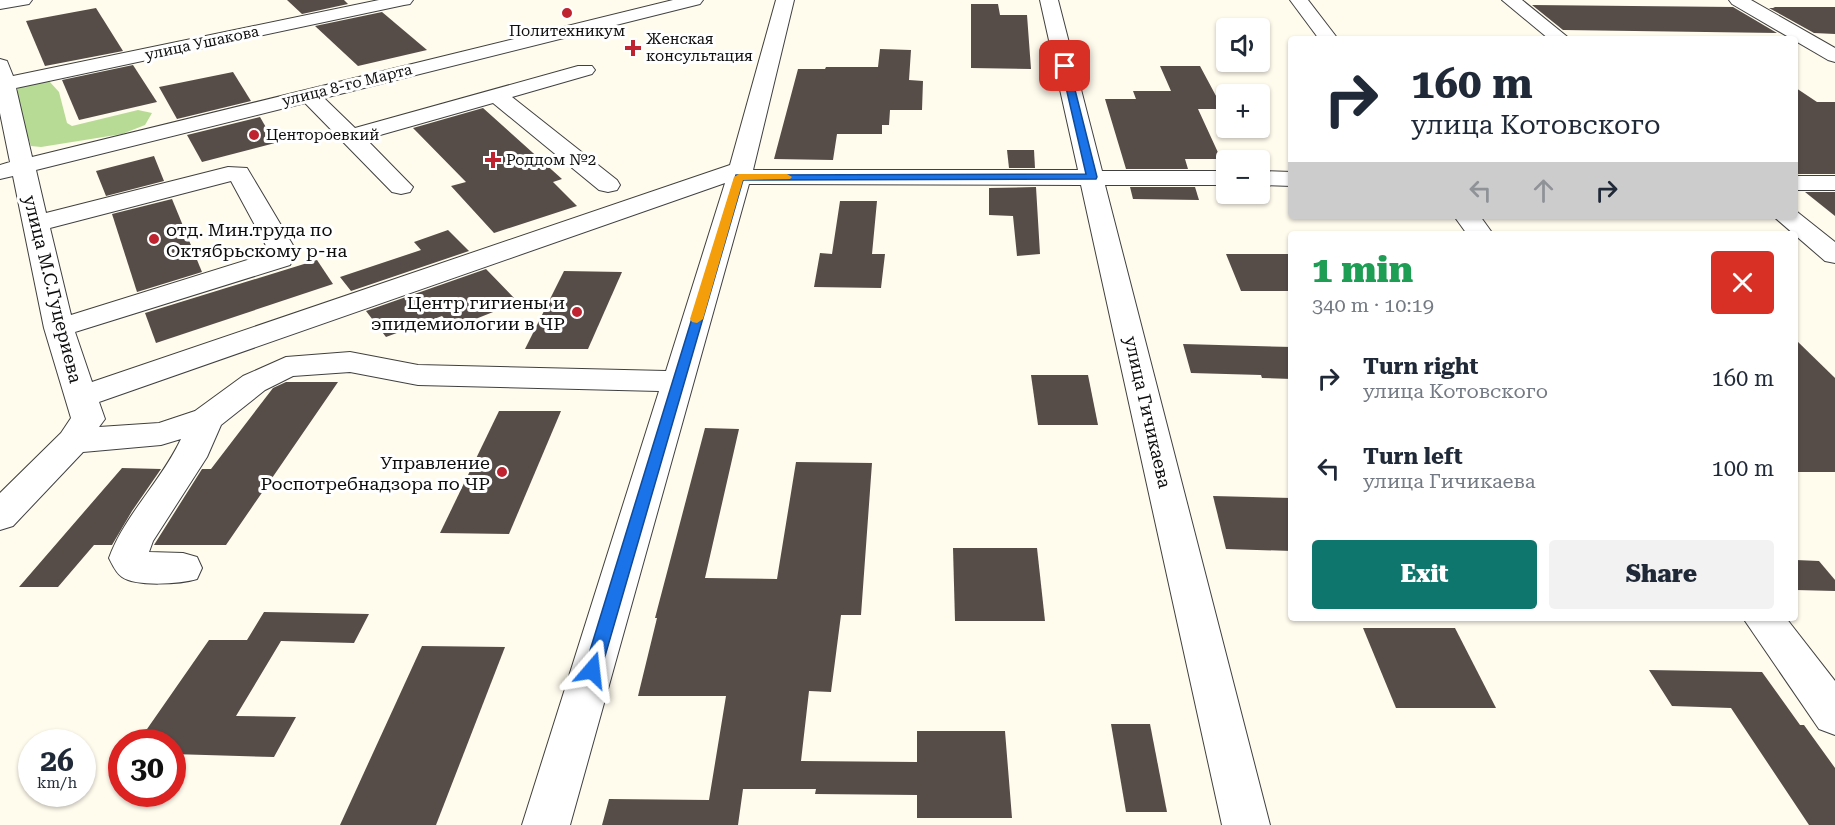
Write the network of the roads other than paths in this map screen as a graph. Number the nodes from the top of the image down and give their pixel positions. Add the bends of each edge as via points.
1 (23, 0) edge
2 (404, 0) edge
3 (694, 0) edge
4 (785, 0) edge
5 (1049, 0) edge
6 (1299, 0) edge
7 (1511, 0) edge
8 (1738, 0) edge
9 (0, 4) edge
10 (1327, 36) edge
11 (1557, 36) edge
12 (1835, 56) edge
13 (585, 70) dead end
14 (1, 78) edge
15 (309, 95) junction
16 (495, 95) junction
17 (351, 136) junction
18 (11, 169) edge
19 (740, 173) junction
20 (1092, 177) junction
21 (1216, 178) edge
22 (1270, 178) edge
23 (1288, 179) edge
24 (1798, 183) edge
25 (1835, 183) edge
26 (608, 185) dead end
27 (401, 187) dead end
28 (1790, 219) edge
29 (35, 224) junction
30 (1835, 255) edge
31 (59, 328) junction
32 (678, 381) junction
33 (81, 398) junction
34 (207, 419) junction
35 (73, 441) junction
36 (0, 516) edge
37 (183, 568) dead end
38 (1765, 621) edge
39 (1835, 715) edge
40 (546, 825) edge
41 (1246, 825) edge

1 - 9 street
2 - 14 street, улица Ушакова
3 - 15 street, улица 8-го Марта
4 - 19 street
5 - 20 street, улица Гичикаева
6 - 10 street
7 - 11 street
8 - 12 street
13 - 16 street
14 - 18 street, улица М.С.Гуцериева
15 - 17 street
15 - 18 street, улица 8-го Марта
16 - 17 street
16 - 26 street
17 - 27 street
18 - 29 street, улица М.С.Гуцериева
19 - 20 street
19 - 32 street
19 - 33 street
20 - 21 street
20 - 41 street, улица Гичикаева
22 - 23 street
24 - 25 street
28 - 30 street
29 - 31 street, улица М.С.Гуцериева
29 - 31 street via 239,173 284,252 280,259
31 - 33 street, улица М.С.Гуцериева
32 - 34 street via 418,375 350,362 286,367 254,382
32 - 40 street
33 - 35 street, улица М.С.Гуцериева via 88,418
34 - 35 street via 161,434
34 - 37 street via 190,457 135,538 128,558 136,567
35 - 36 street, улица М.С.Гуцериева
38 - 39 street

